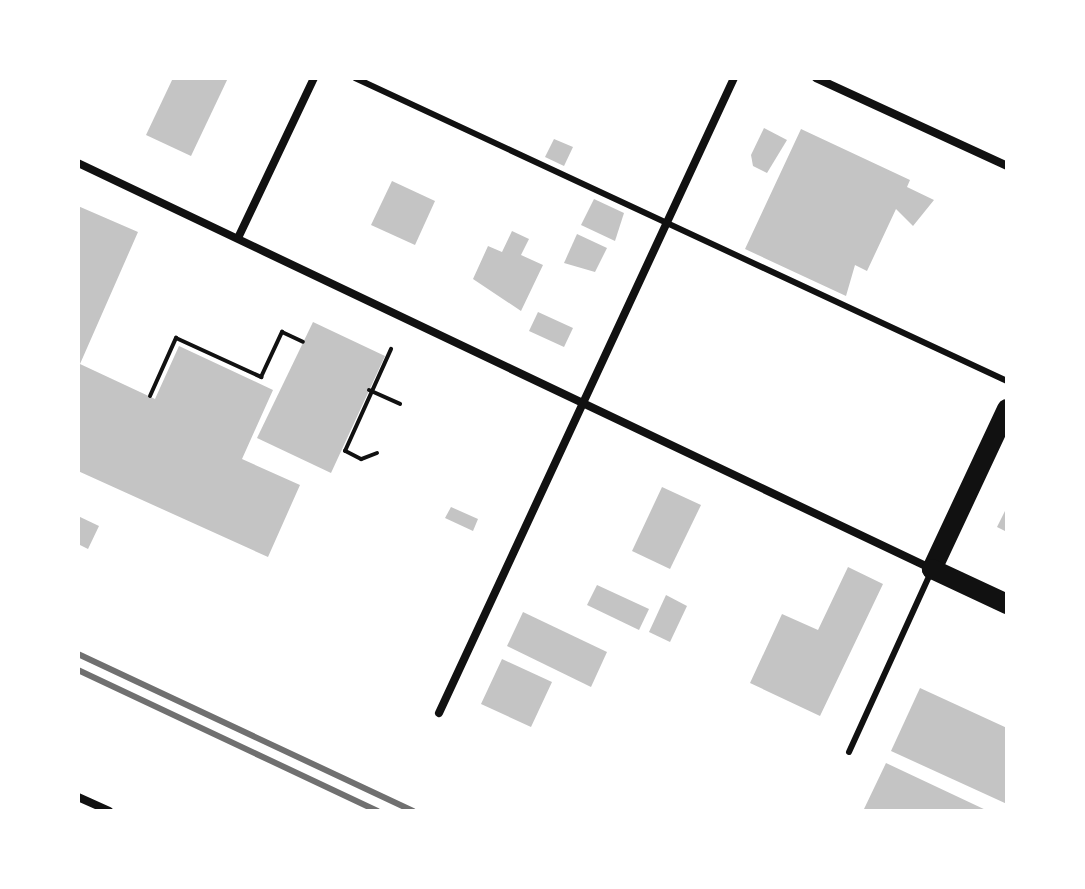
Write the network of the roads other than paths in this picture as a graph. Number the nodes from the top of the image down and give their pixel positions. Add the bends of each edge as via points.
1 (314, 78) edge
2 (355, 78) edge
3 (734, 78) edge
4 (816, 78) edge
5 (78, 163) edge
6 (1007, 166) edge
7 (667, 222) junction
8 (238, 238) junction
9 (1007, 381) edge
10 (583, 401) junction
11 (1007, 409) edge
12 (932, 569) junction
13 (1005, 605) edge
14 (439, 713) dead end
15 (849, 752) dead end
16 (78, 797) edge
17 (109, 811) edge

1 - 8 street
2 - 7 lane
3 - 7 street
4 - 6 street
5 - 8 street
7 - 9 lane
7 - 10 street
8 - 10 street
10 - 12 street
10 - 14 street
11 - 12 main road
12 - 13 main road
12 - 15 lane
16 - 17 street

